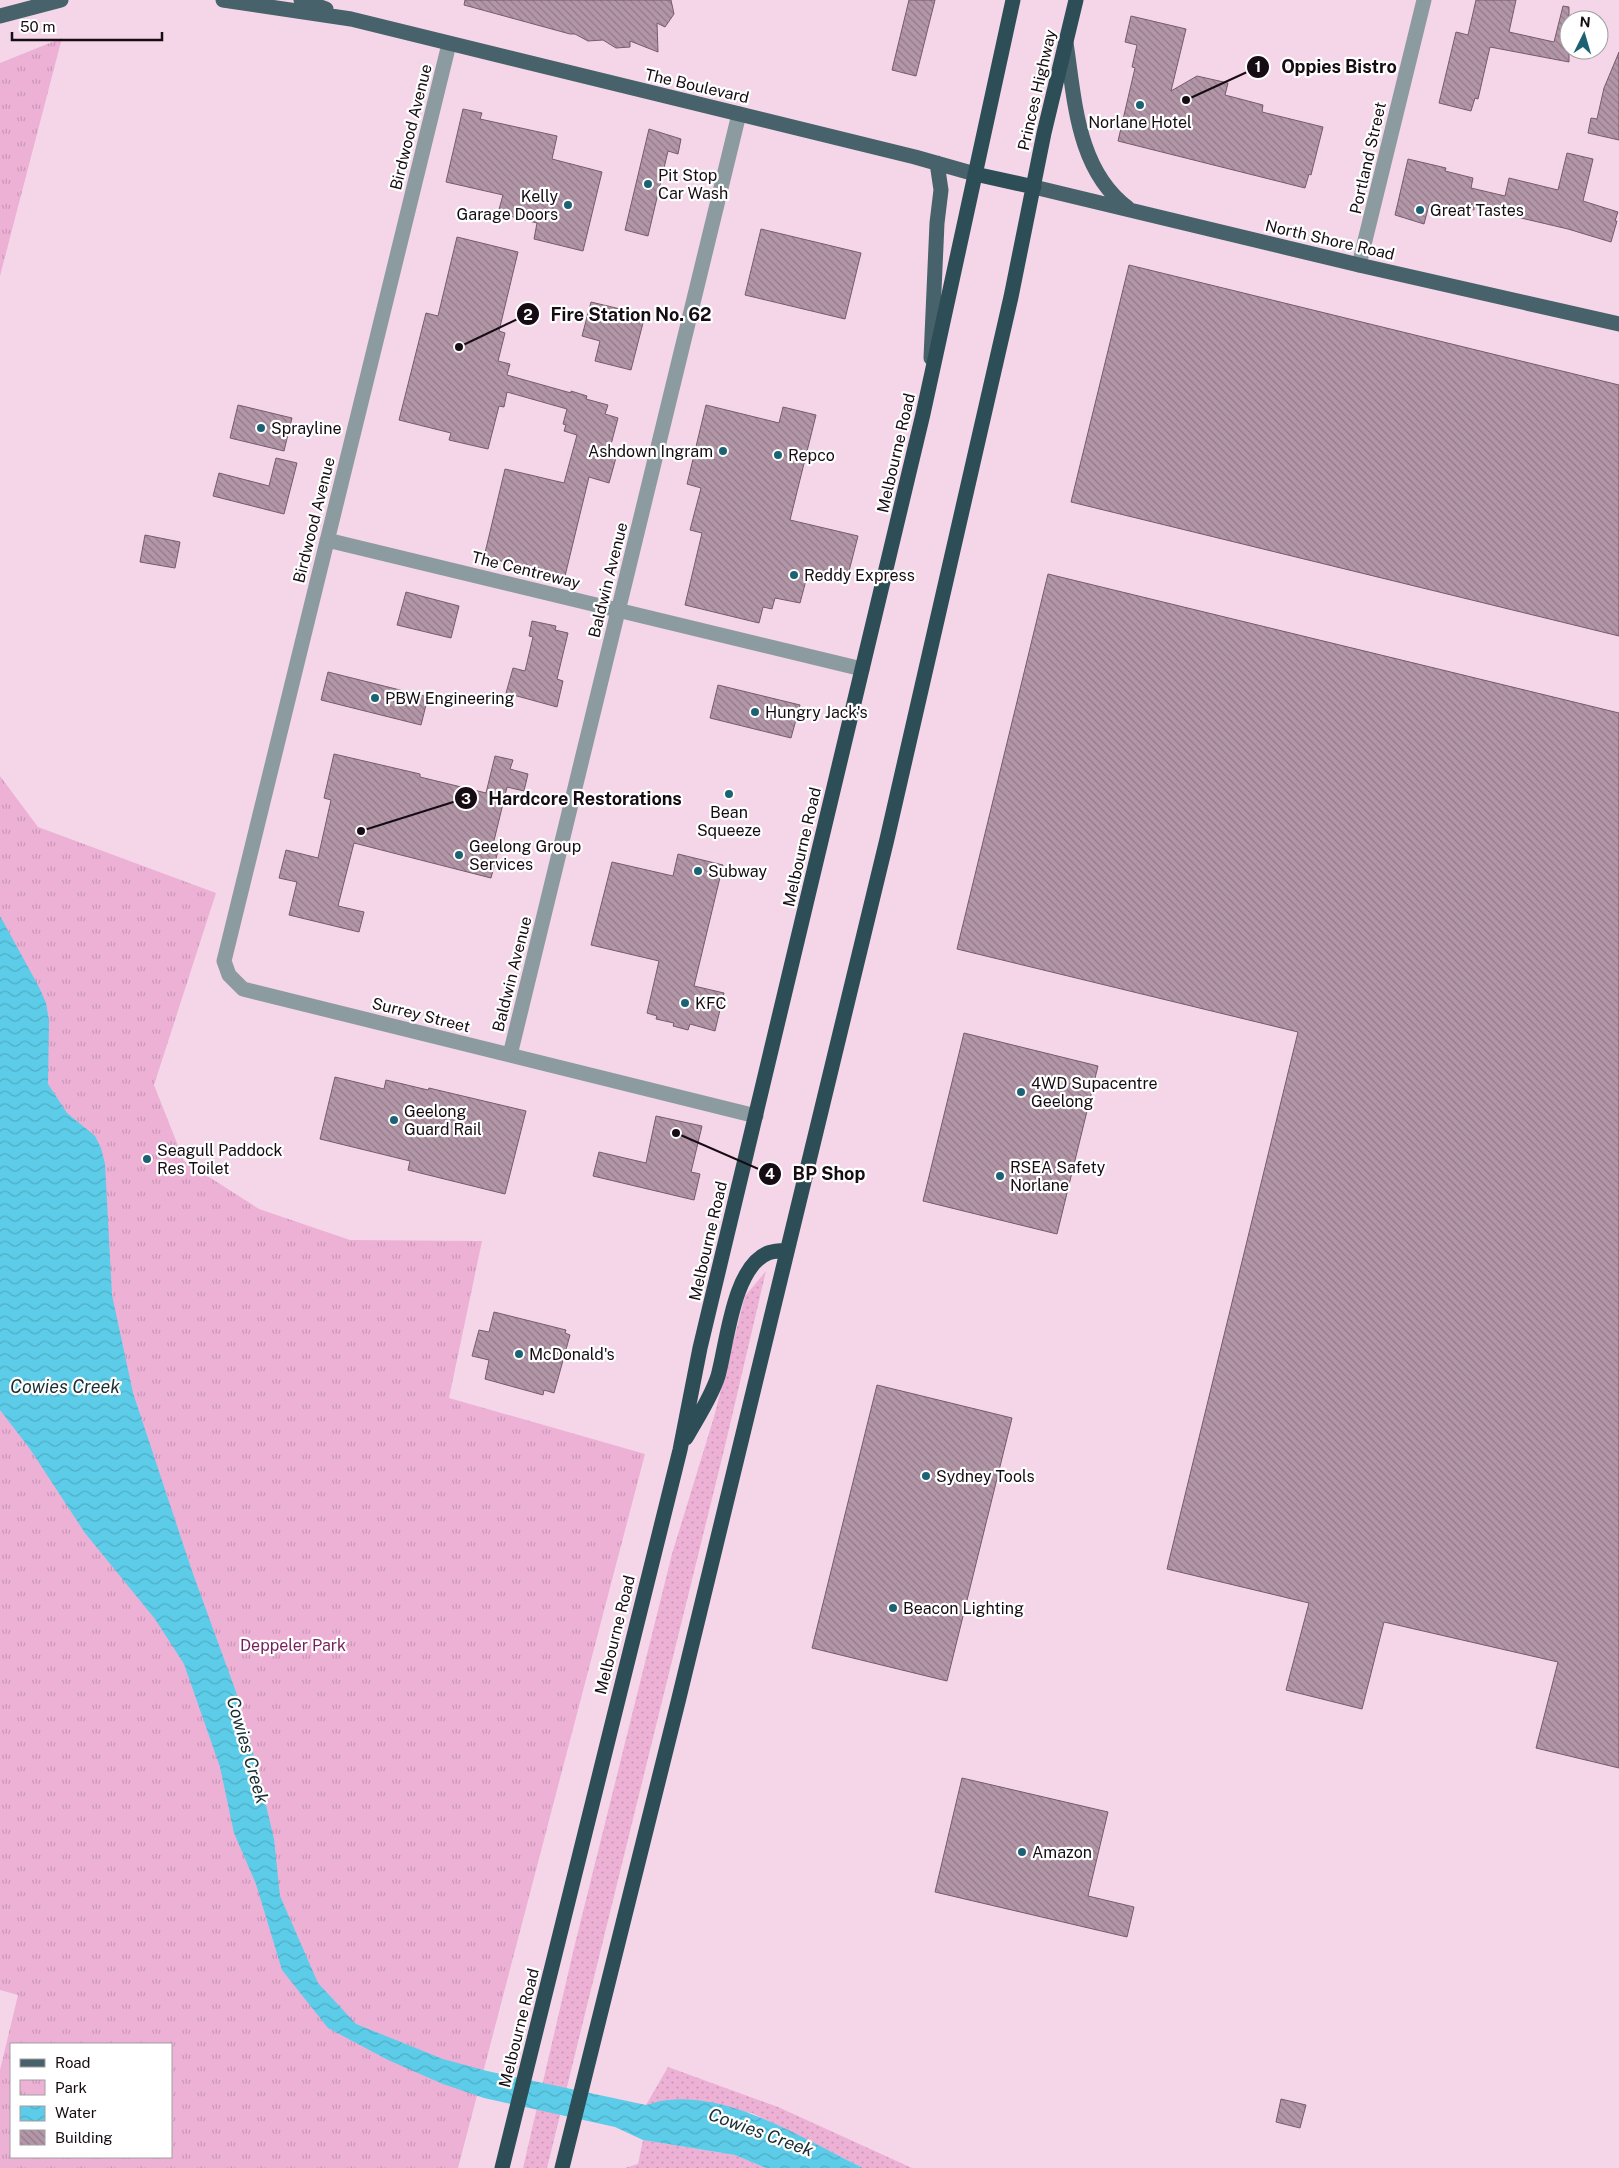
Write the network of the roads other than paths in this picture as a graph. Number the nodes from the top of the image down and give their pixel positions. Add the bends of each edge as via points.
1 (61, 0) edge
2 (223, 0) edge
3 (301, 0) edge
4 (1013, 0) edge
5 (1076, 0) edge
6 (1424, 0) edge
7 (0, 16) edge
8 (351, 19) junction
9 (1066, 43) junction
10 (449, 44) junction
11 (739, 114) junction
12 (937, 163) junction
13 (975, 174) junction
14 (1034, 188) junction
15 (1132, 210) junction
16 (1359, 265) junction
17 (1619, 324) edge
18 (930, 382) junction
19 (327, 540) junction
20 (619, 610) junction
21 (862, 669) junction
22 (229, 975) joint
23 (510, 1055) junction
24 (756, 1116) junction
25 (787, 1250) junction
26 (680, 1450) junction
27 (502, 2168) edge
28 (562, 2168) edge

1 - 7 main road
2 - 8 main road, The Boulevard
3 - 8 main road, The Boulevard
4 - 13 highway
5 - 9 highway, Princes Highway
6 - 16 street, Portland Street
8 - 10 main road, The Boulevard
9 - 14 highway, Princes Highway
9 - 15 main road via 1083,145 1109,189
10 - 11 main road, The Boulevard
10 - 19 street, Birdwood Avenue
11 - 12 main road, The Boulevard
11 - 20 street, Baldwin Avenue
12 - 13 main road, The Boulevard
12 - 18 main road via 941,190
13 - 14 highway, The Boulevard
13 - 18 highway, Melbourne Road
14 - 15 main road, North Shore Road
14 - 25 highway via 889,829
15 - 16 main road, North Shore Road
16 - 17 main road, North Shore Road
18 - 21 highway, Melbourne Road
19 - 20 street, The Centreway
19 - 22 street, Birdwood Avenue via 224,961
20 - 21 street, The Centreway
20 - 23 street, Baldwin Avenue
21 - 24 highway, Melbourne Road
22 - 23 street, Surrey Street via 243,989
23 - 24 street, Surrey Street
24 - 26 highway, Melbourne Road via 700,1348
25 - 26 highway via 768,1253 746,1274 717,1378
25 - 28 highway
26 - 27 highway, Melbourne Road

